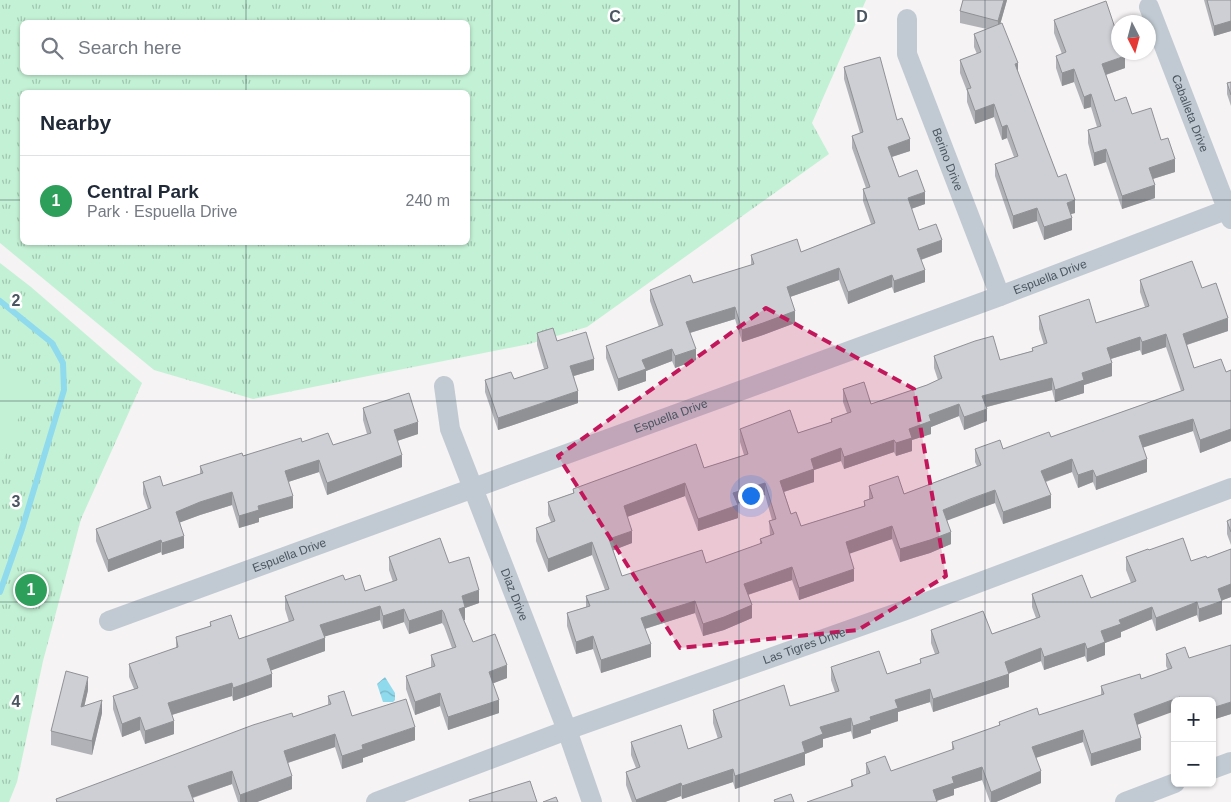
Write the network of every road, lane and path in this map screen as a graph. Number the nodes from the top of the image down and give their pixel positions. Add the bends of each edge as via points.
1 (1149, 7) dead end
2 (907, 19) dead end
3 (1230, 212) edge
4 (1000, 296) junction
5 (444, 386) dead end
6 (472, 488) junction
7 (1231, 488) edge
8 (109, 621) dead end
9 (567, 730) junction
10 (1231, 762) edge
11 (1216, 768) edge
12 (1171, 785) edge
13 (376, 802) edge
14 (592, 802) edge
15 (1125, 802) edge

1 - 3 street, Caballeta Drive
2 - 4 street, Berino Drive via 907,54
3 - 4 street, Espuella Drive
4 - 6 street, Espuella Drive
5 - 6 street, Diaz Drive via 450,429
6 - 8 street, Espuella Drive
6 - 9 street, Diaz Drive
7 - 9 street, Las Tigres Drive via 903,611
9 - 13 street, Las Tigres Drive
9 - 14 street, Diaz Drive
10 - 11 street
12 - 15 street

